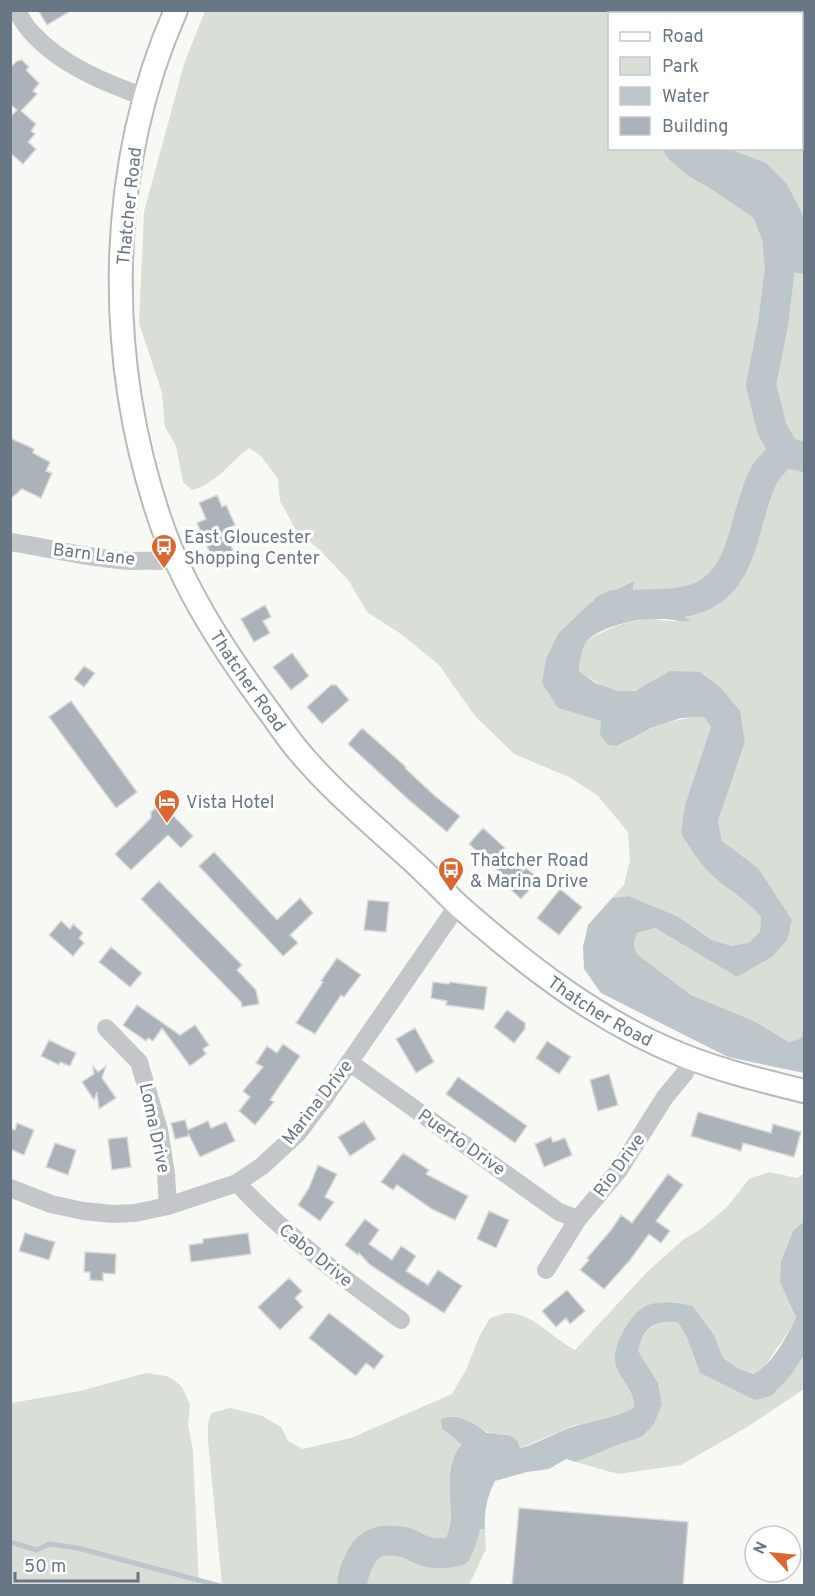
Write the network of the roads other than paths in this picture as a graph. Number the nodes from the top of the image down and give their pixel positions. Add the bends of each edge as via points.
1 (16, 10) edge
2 (176, 10) edge
3 (145, 97) junction
4 (10, 542) edge
5 (178, 562) junction
6 (458, 905) junction
7 (106, 1028) dead end
8 (691, 1058) junction
9 (349, 1062) junction
10 (804, 1091) edge
11 (237, 1183) junction
12 (10, 1188) edge
13 (168, 1206) junction
14 (578, 1220) junction
15 (546, 1270) dead end
16 (401, 1320) dead end

1 - 3 street via 30,32 68,62
2 - 3 main road, Thatcher Road
3 - 5 main road, Thatcher Road via 122,234 123,342 135,425 160,519
4 - 5 street, Barn Lane via 103,558
5 - 6 main road, Thatcher Road via 203,615 293,746
6 - 8 main road, Thatcher Road via 579,1000 642,1037
6 - 9 street, Marina Drive
7 - 13 street, Loma Drive via 139,1062 159,1130
8 - 10 main road, Thatcher Road via 735,1074
8 - 14 street, Rio Drive via 619,1170
9 - 11 street, Marina Drive via 298,1132
9 - 14 street, Puerto Drive via 559,1212
11 - 13 street, Marina Drive
11 - 16 street, Cabo Drive via 297,1241
12 - 13 street, Marina Drive via 83,1211 135,1213
14 - 15 street, Rio Drive

